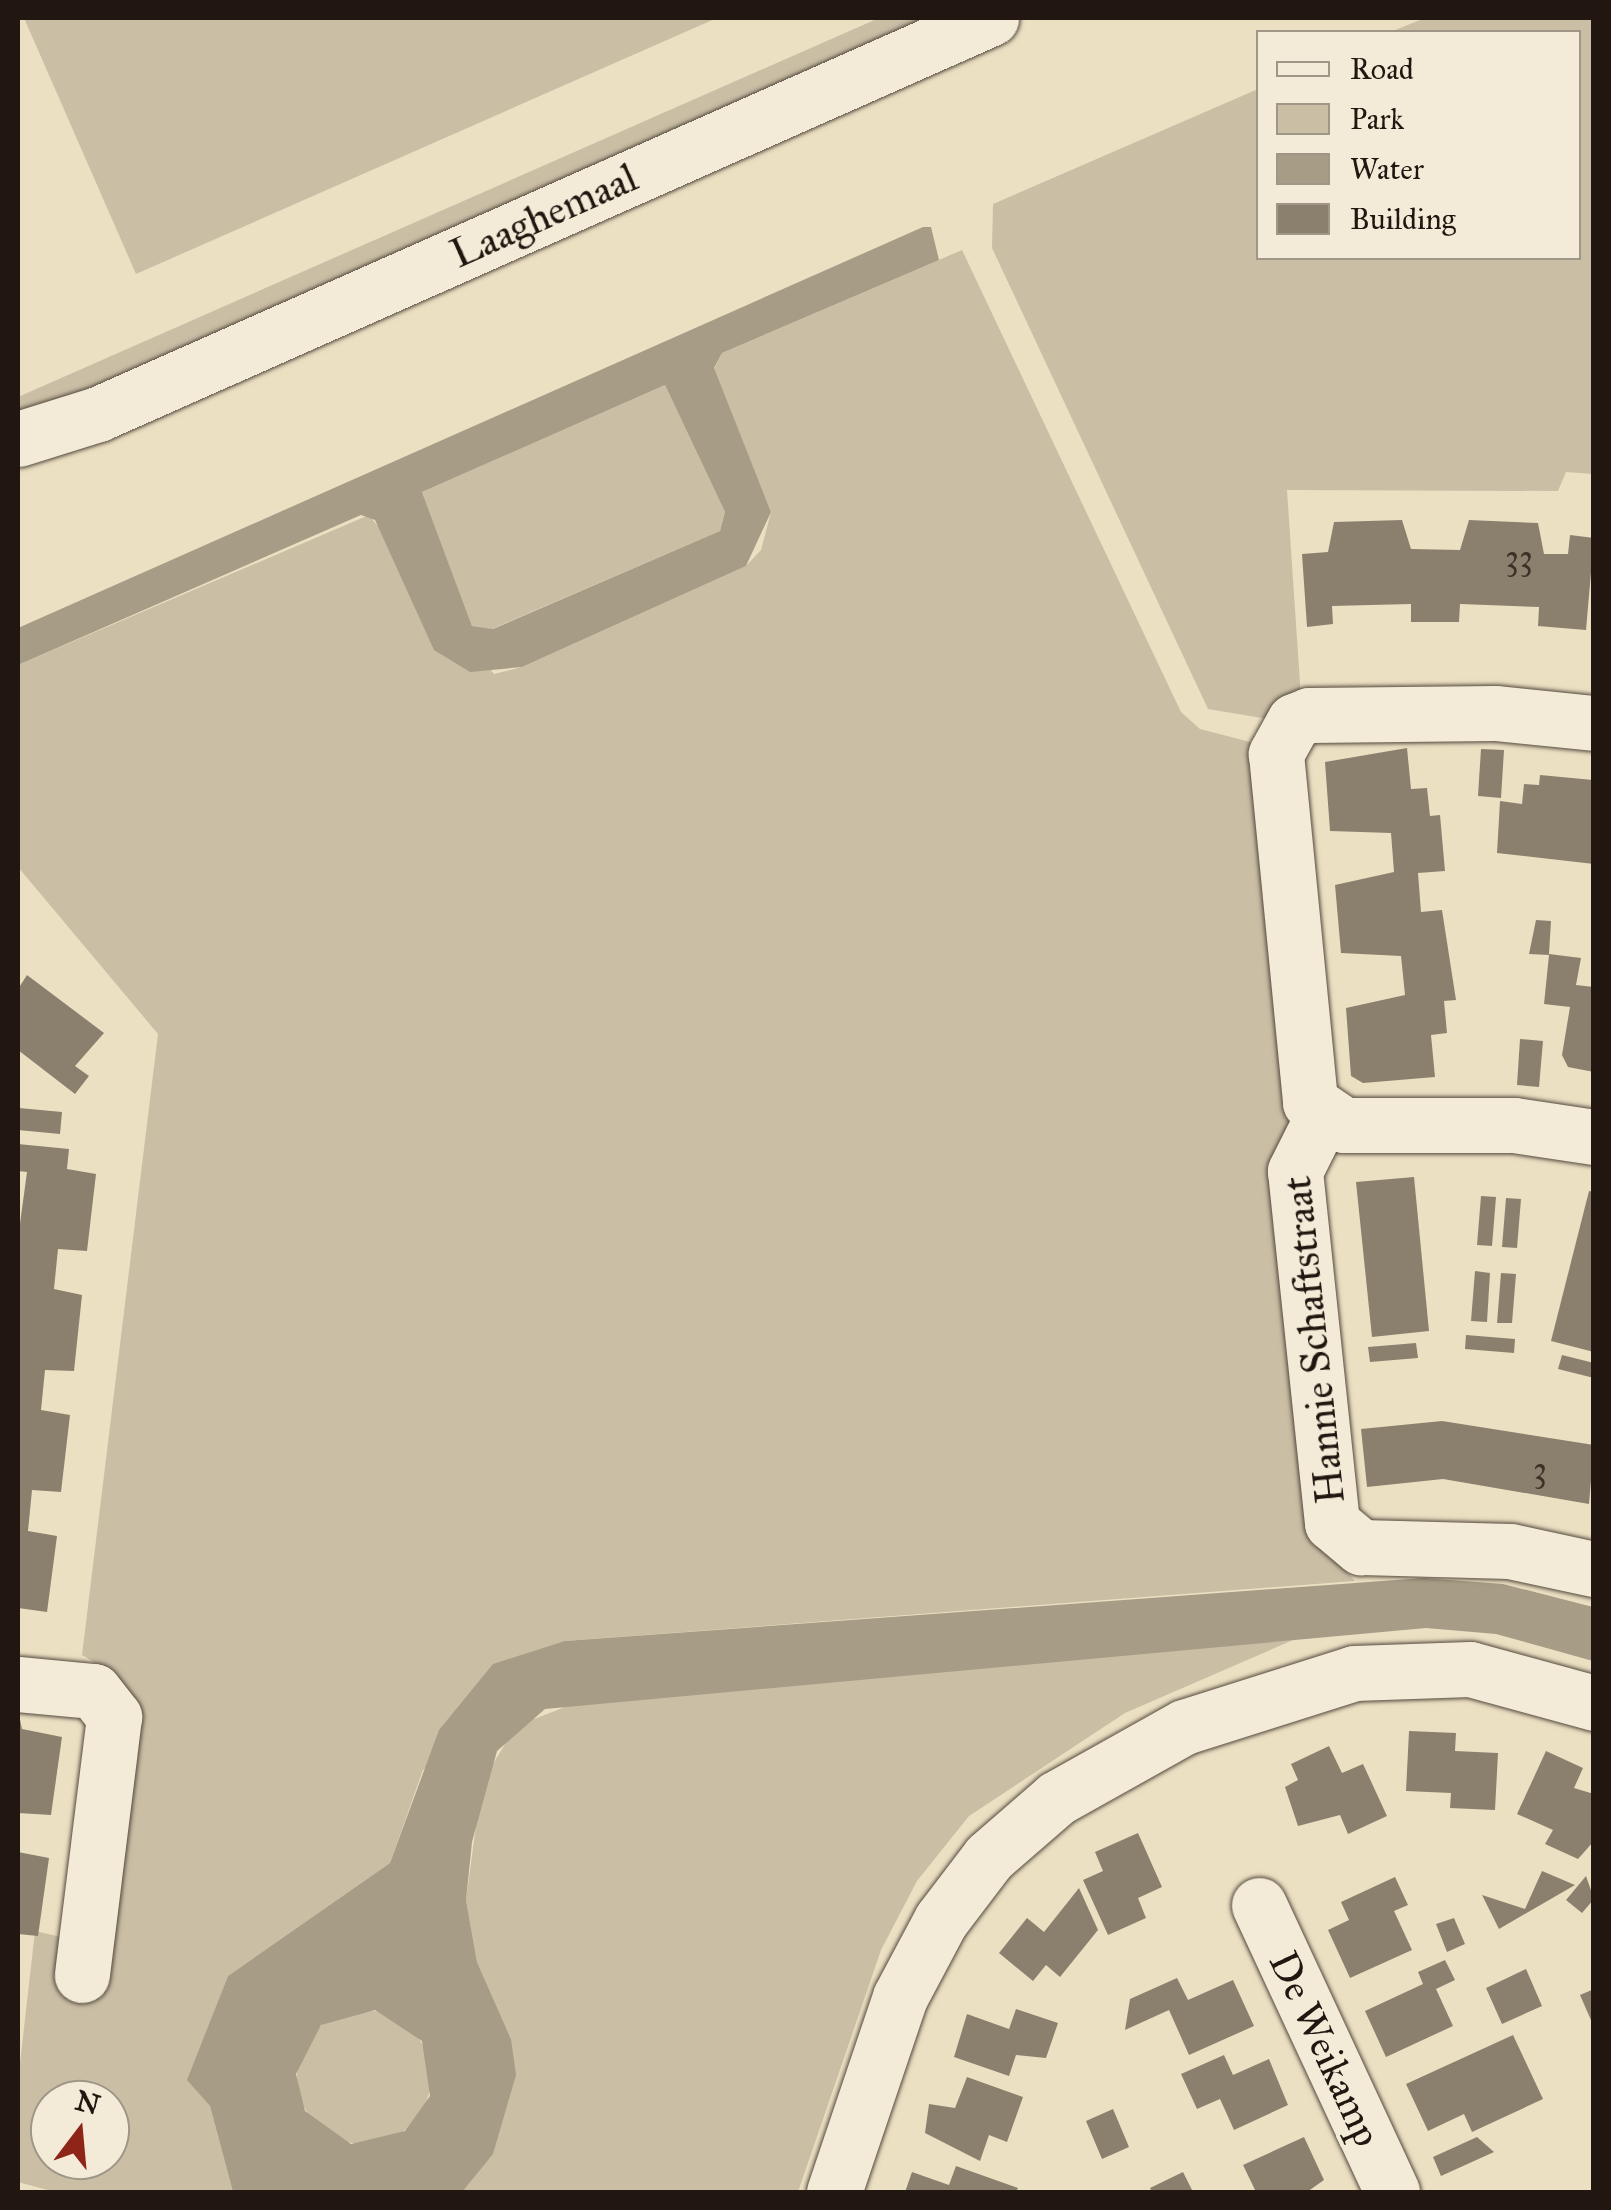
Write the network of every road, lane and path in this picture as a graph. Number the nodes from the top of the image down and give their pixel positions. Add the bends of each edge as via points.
1 (991, 18) edge
2 (98, 414) junction
3 (18, 439) edge
4 (18, 462) edge
5 (1594, 723) edge
6 (1323, 1115) junction
7 (1594, 1137) edge
8 (1594, 1569) edge
9 (18, 1684) edge
10 (1592, 1695) edge
11 (1259, 1906) dead end
12 (82, 1975) dead end
13 (834, 2192) edge
14 (1392, 2192) edge

1 - 2 street, Laaghemaal
2 - 3 street, Laaghemaal
2 - 4 street, Laaghemaal
5 - 6 street, Hannie Schaftstraat via 1419,712 1294,721 1276,754 1305,1087
6 - 7 street, Hannie Schaftstraat via 1344,1124 1514,1125
6 - 8 street, Hannie Schaftstraat via 1295,1170 1329,1512 1344,1538 1373,1548 1494,1550
9 - 12 street via 94,1692 114,1717
10 - 13 street via 1470,1669 1354,1673 1184,1728 1057,1798 989,1857 941,1920 900,1997
11 - 14 street, De Weikamp

